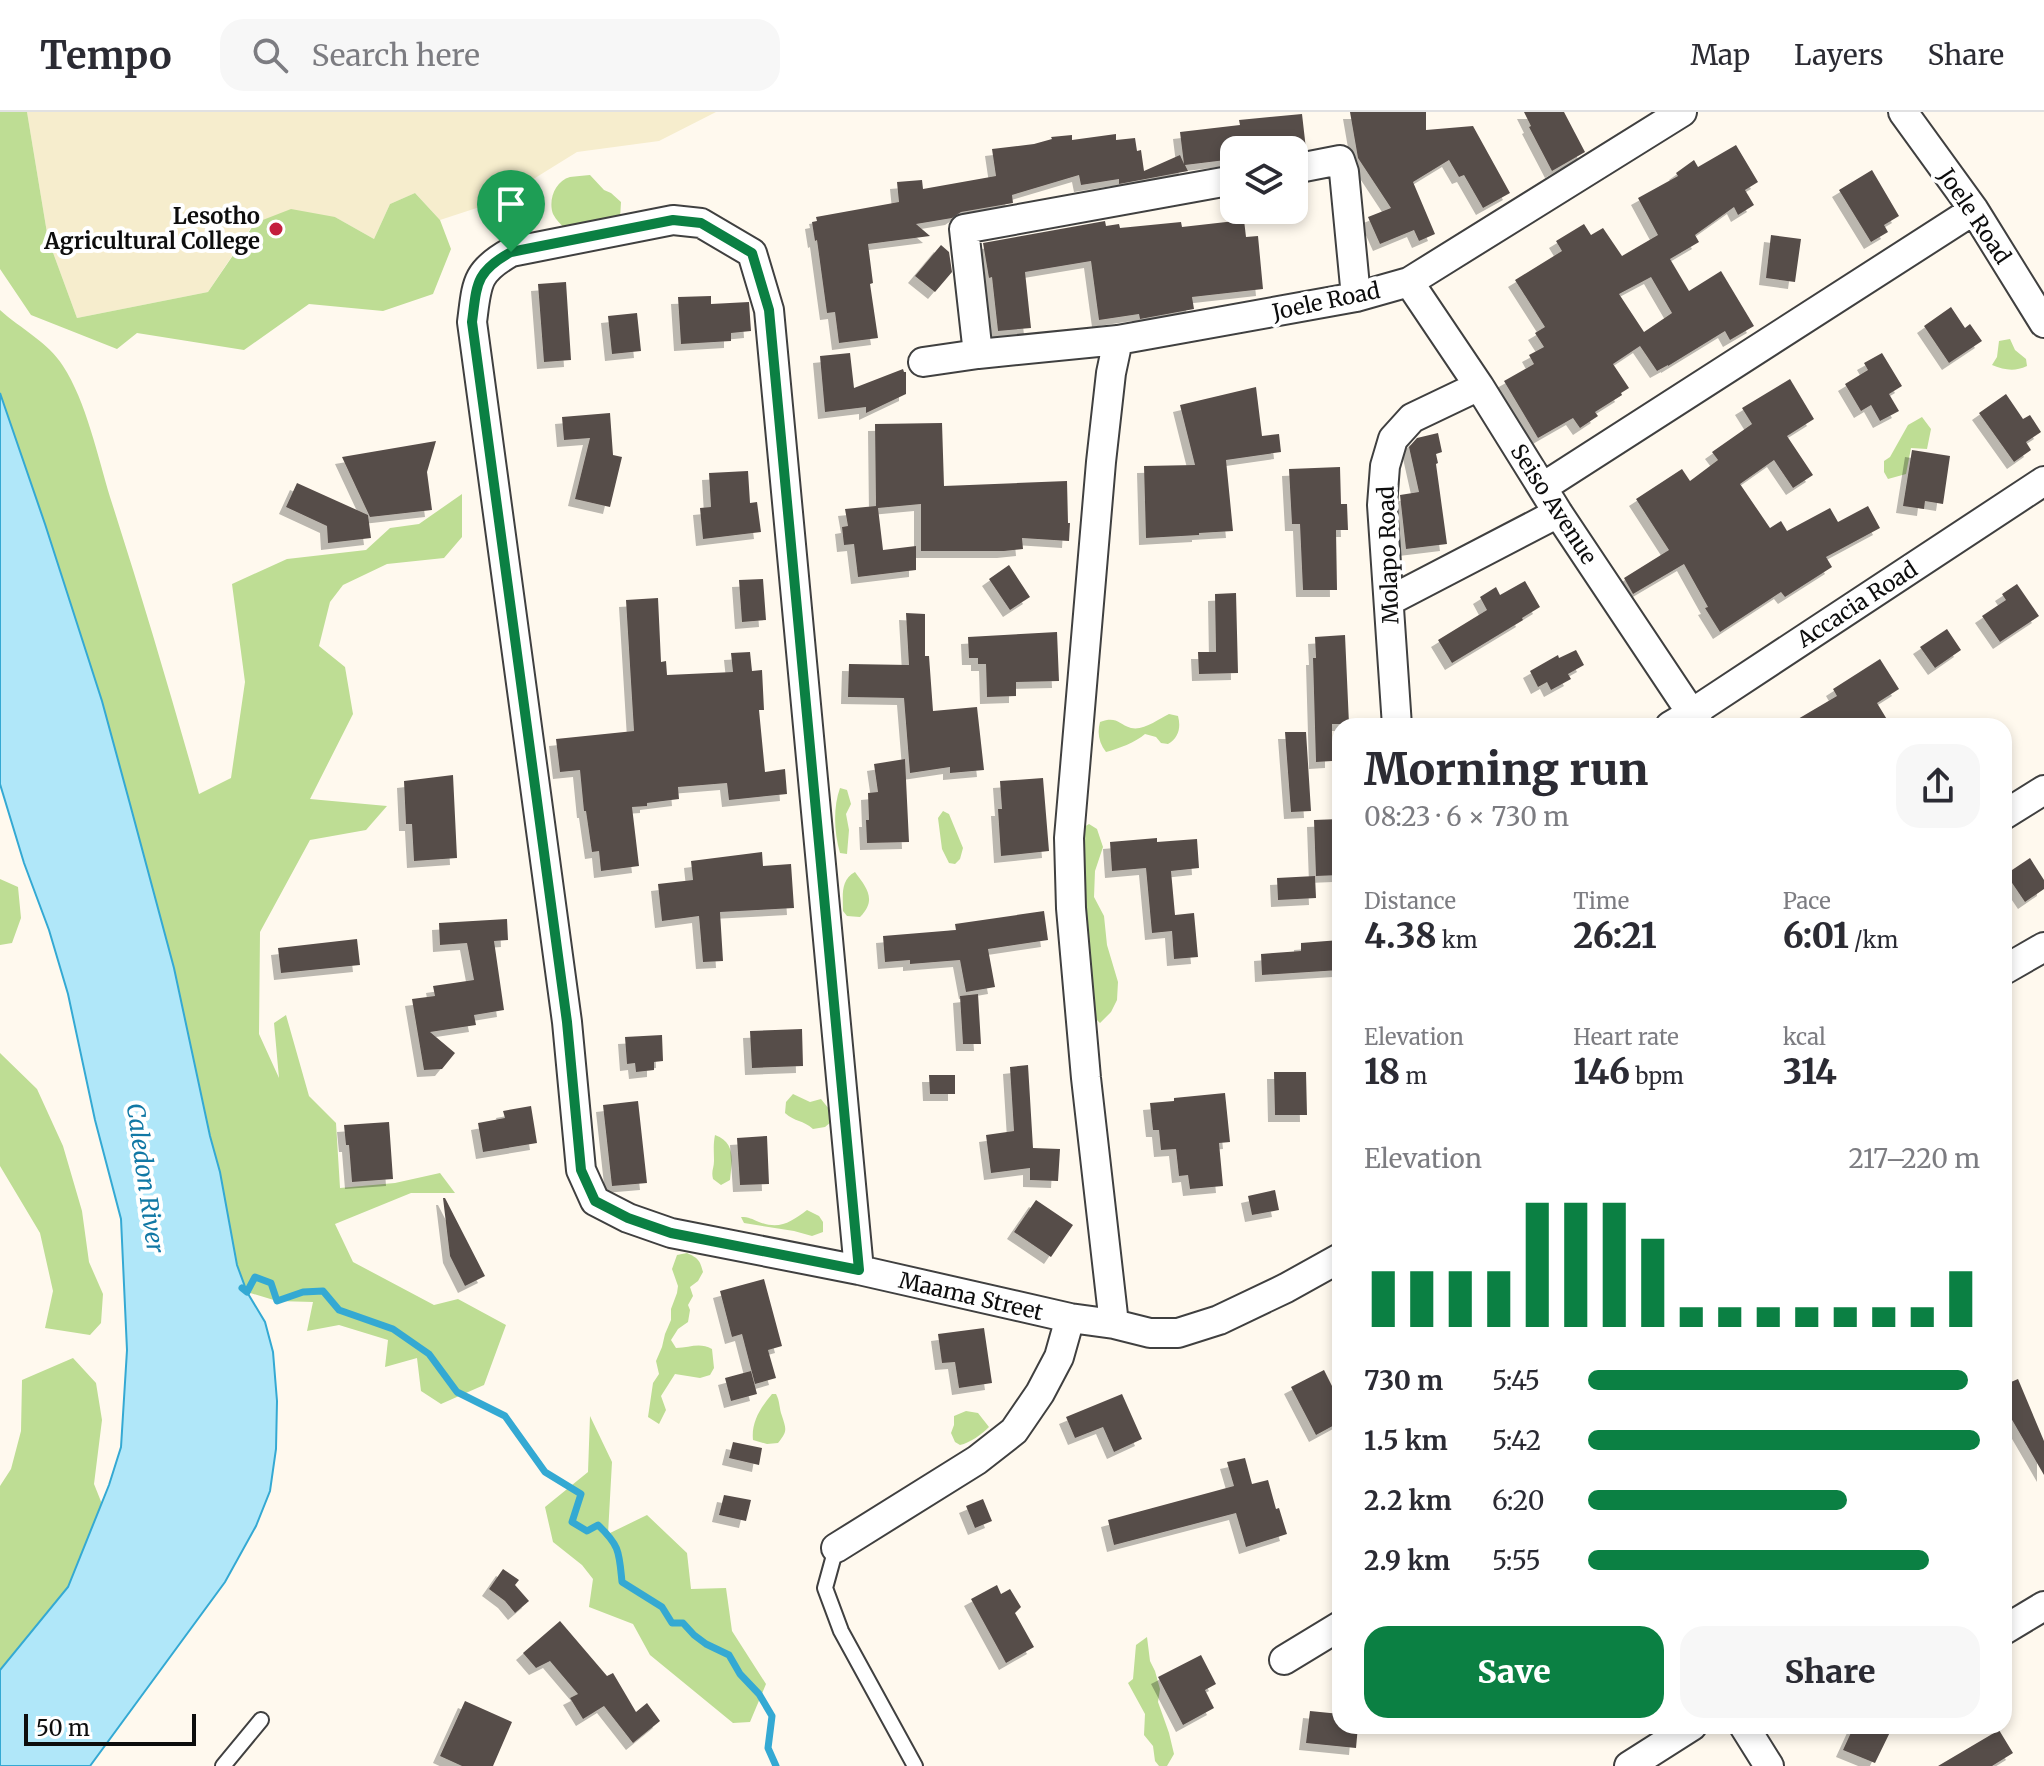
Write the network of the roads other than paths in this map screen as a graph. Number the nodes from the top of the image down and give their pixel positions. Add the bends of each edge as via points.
1 (1682, 112) edge
2 (1903, 112) edge
3 (1308, 166) edge
4 (1220, 183) edge
5 (1974, 210) junction
6 (1409, 282) junction
7 (1356, 297) junction
8 (2044, 323) edge
9 (1118, 340) junction
10 (978, 354) junction
11 (923, 362) dead end
12 (1479, 386) junction
13 (2044, 481) edge
14 (1543, 487) junction
15 (1558, 513) junction
16 (1389, 601) junction
17 (1396, 718) edge
18 (1685, 718) edge
19 (1693, 718) edge
20 (2044, 790) edge
21 (2012, 810) edge
22 (2044, 947) edge
23 (2012, 965) edge
24 (1332, 1262) edge
25 (859, 1270) junction
26 (1070, 1318) junction
27 (1114, 1324) junction
28 (836, 1548) joint
29 (2044, 1606) edge
30 (2012, 1625) edge
31 (1332, 1631) edge
32 (1284, 1660) dead end
33 (261, 1720) dead end
34 (1679, 1734) edge
35 (1749, 1734) edge
36 (223, 1766) edge
37 (915, 1766) edge
38 (1629, 1766) edge
39 (1769, 1766) edge

1 - 6 street, Joele Road
2 - 5 street, Joele Road
3 - 7 street via 1340,160
4 - 10 street via 964,229
5 - 8 street, Joele Road
5 - 14 street
6 - 7 street, Joele Road
6 - 12 street, Seiso Avenue
7 - 9 street, Joele Road
9 - 10 street, Joele Road
9 - 27 street via 1101,462 1069,838 1086,1078
10 - 11 street, Joele Road
12 - 14 street, Seiso Avenue
12 - 16 street, Molapo Road via 1412,418 1393,439 1382,505
13 - 19 street, Accacia Road
14 - 15 street, Seiso Avenue
15 - 16 street
15 - 18 street, Seiso Avenue
16 - 17 street, Molapo Road
20 - 21 street
22 - 23 street
24 - 27 street, Maama Street via 1219,1320 1178,1333
25 - 25 street, Maama Street via 769,310 752,253 701,223 673,220 511,252 495,261 476,287 472,322 567,1022 581,1170 595,1201 628,1218 671,1233
25 - 26 street, Maama Street
26 - 27 street, Maama Street
26 - 28 street via 1059,1357 1014,1431
28 - 37 lane via 825,1588 841,1631
29 - 30 street
31 - 32 street
33 - 36 lane
34 - 38 street
35 - 39 street

